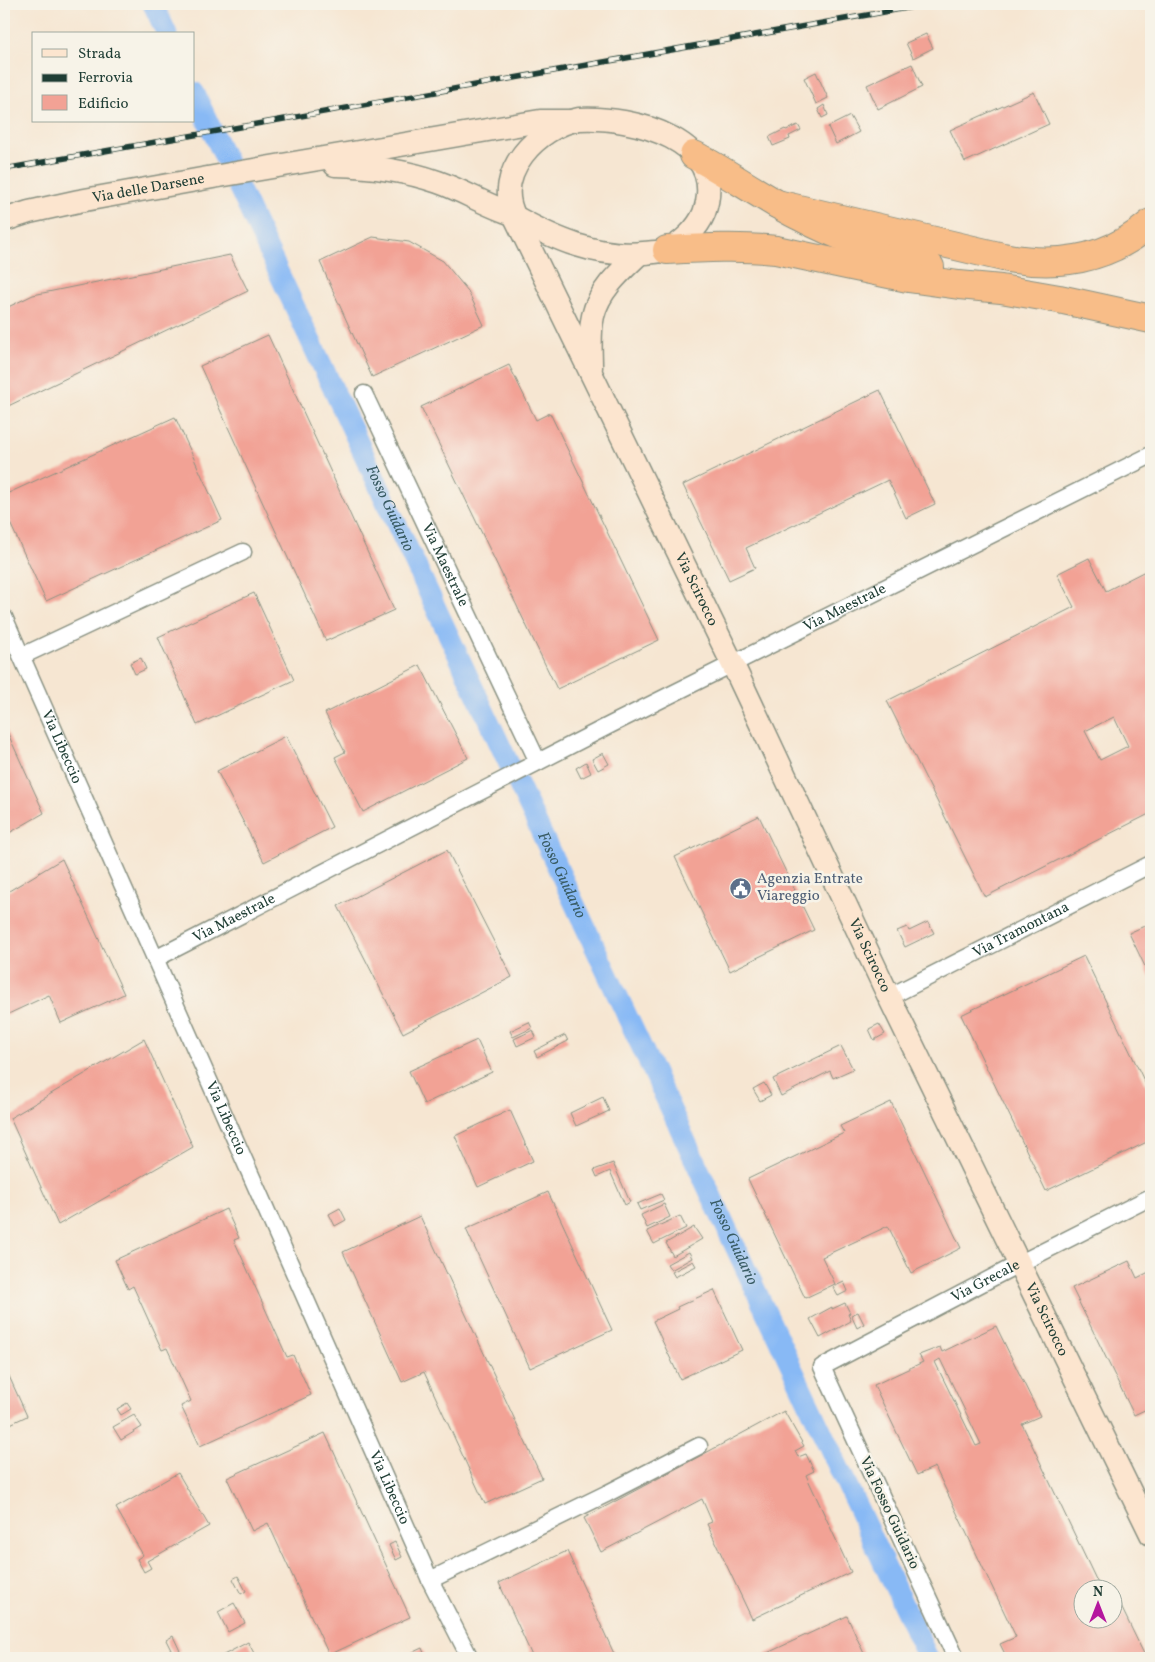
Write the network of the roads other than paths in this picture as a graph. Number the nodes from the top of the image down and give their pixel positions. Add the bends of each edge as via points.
1 (572, 121) junction
2 (694, 155) junction
3 (294, 163) junction
4 (777, 204) junction
5 (514, 215) junction
6 (4, 220) edge
7 (1151, 223) edge
8 (667, 250) junction
9 (640, 254) junction
10 (1001, 289) junction
11 (1059, 299) junction
12 (1151, 299) edge
13 (1151, 319) edge
14 (1151, 333) edge
15 (591, 373) junction
16 (364, 394) dead end
17 (1151, 454) edge
18 (243, 552) dead end
19 (4, 617) edge
20 (22, 656) junction
21 (733, 665) junction
22 (534, 764) junction
23 (1151, 864) edge
24 (155, 959) junction
25 (889, 996) junction
26 (1151, 1197) edge
27 (1020, 1264) junction
28 (822, 1367) joint
29 (699, 1446) dead end
30 (1151, 1534) edge
31 (430, 1580) junction
32 (470, 1658) edge
33 (956, 1658) edge

1 - 2 street via 615,121 652,129 678,140
1 - 3 street, Via delle Darsene via 540,121
1 - 5 street via 535,142 518,159 509,187
2 - 4 highway
2 - 8 street via 707,175 709,193 706,206 695,228
3 - 5 street, Via delle Darsene via 398,171 439,183
3 - 6 street, Via delle Darsene via 58,206
4 - 7 highway via 1003,257 1038,262 1063,262 1099,254 1130,239
4 - 10 highway via 811,223 871,247
5 - 9 street via 576,246
5 - 15 street, Via Scirocco
8 - 9 street
8 - 10 highway via 760,248 908,278
9 - 15 street, Via Scirocco via 607,287 597,305 592,326
10 - 11 highway
11 - 12 highway
11 - 13 highway
11 - 14 highway
15 - 21 street, Via Scirocco
16 - 22 street, Via Maestrale
17 - 21 street, Via Maestrale
18 - 20 street
19 - 20 street, Via Libeccio
20 - 24 street, Via Libeccio
21 - 22 street, Via Maestrale
21 - 25 street, Via Scirocco
22 - 24 street, Via Maestrale
23 - 25 street, Via Tramontana
24 - 31 street, Via Libeccio
25 - 27 street, Via Scirocco
26 - 27 street, Via Grecale
27 - 28 street, Via Grecale
27 - 30 street, Via Scirocco
28 - 33 street, Via Fosso Guidario
29 - 31 street
31 - 32 street, Via Libeccio

